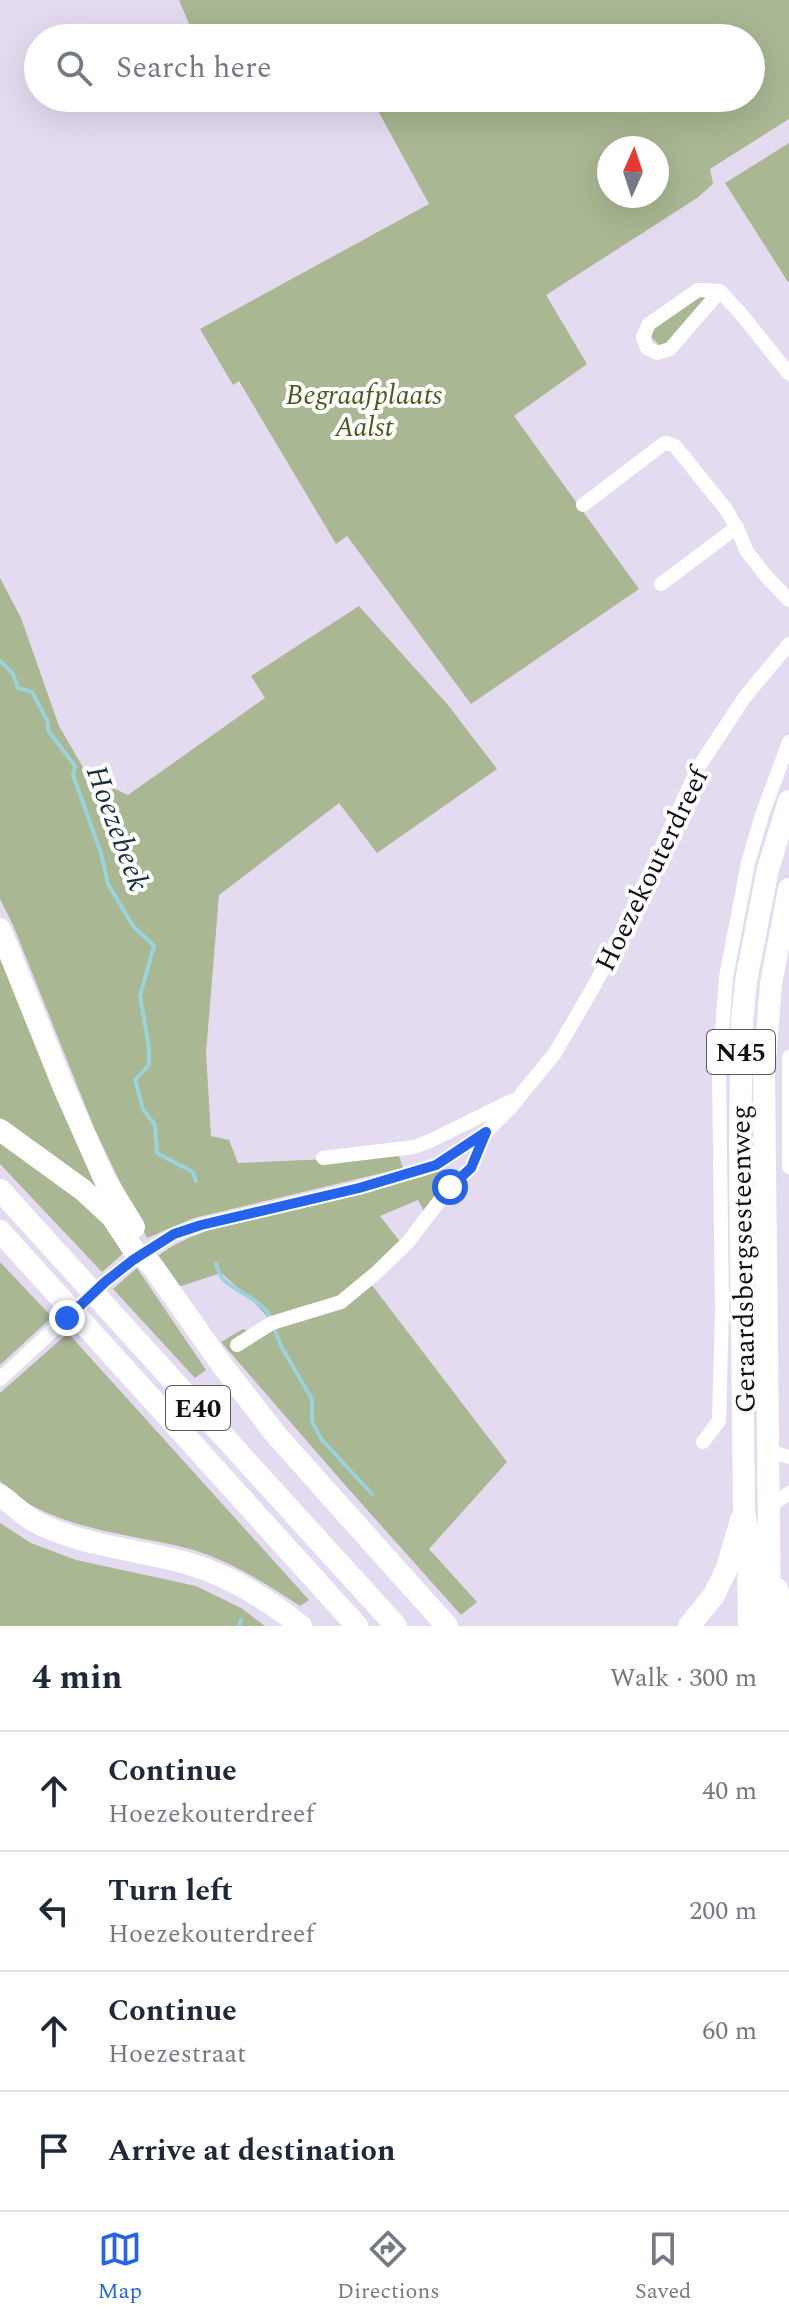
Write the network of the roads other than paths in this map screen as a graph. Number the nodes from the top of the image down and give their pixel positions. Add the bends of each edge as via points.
1 (720, 291) junction
2 (789, 374) edge
3 (583, 505) dead end
4 (737, 527) junction
5 (661, 584) dead end
6 (789, 600) edge
7 (789, 644) edge
8 (789, 742) edge
9 (789, 801) edge
10 (789, 889) edge
11 (0, 929) edge
12 (789, 1057) edge
13 (518, 1097) junction
14 (0, 1130) edge
15 (486, 1132) junction
16 (789, 1139) edge
17 (323, 1158) dead end
18 (789, 1167) edge
19 (0, 1190) edge
20 (0, 1231) edge
21 (140, 1259) junction
22 (237, 1345) dead end
23 (0, 1379) edge
24 (703, 1442) dead end
25 (784, 1455) edge
26 (789, 1493) edge
27 (0, 1495) edge
28 (744, 1511) junction
29 (769, 1513) junction
30 (770, 1561) junction
31 (301, 1626) edge
32 (357, 1626) edge
33 (396, 1626) edge
34 (447, 1626) edge
35 (689, 1626) edge
36 (749, 1626) edge
37 (770, 1626) edge
38 (789, 1626) edge

1 - 1 street via 698,290 649,324 643,337 647,348 657,353 670,349
1 - 2 street
3 - 4 street via 667,443 675,446
4 - 5 street
4 - 6 street via 747,552
7 - 13 street, Hoezekouterdreef via 704,758 594,986 555,1053
8 - 24 street via 748,863 726,977 719,1071 719,1421
9 - 28 highway, Geraardsbergsesteenweg / N45 via 758,913 742,1021
10 - 25 highway, Geraardsbergsesteenweg / N45 via 771,984 764,1072
11 - 21 highway via 98,1165 146,1247
12 - 16 street
13 - 15 street, Hoezekouterdreef
13 - 17 street, Hoezekouterdreef via 414,1147
14 - 21 highway via 83,1190 112,1217
15 - 21 street, Hoezekouterdreef via 436,1165 201,1225 174,1234
15 - 22 street, Hoezekouterdreef via 471,1168 376,1273 341,1302 272,1323
16 - 18 street
19 - 33 highway, E40
20 - 32 highway, E40
21 - 23 street, Hoezekouterdreef
21 - 34 highway via 277,1436
25 - 29 highway, Geraardsbergsesteenweg / N45
26 - 29 street
27 - 31 highway via 35,1521 69,1534 185,1562 235,1581
28 - 35 highway via 727,1568
28 - 36 highway, Geraardsbergsesteenweg / N45
29 - 30 highway, Geraardsbergsesteenweg / N45
30 - 37 highway, Geraardsbergsesteenweg / N45
30 - 38 highway

